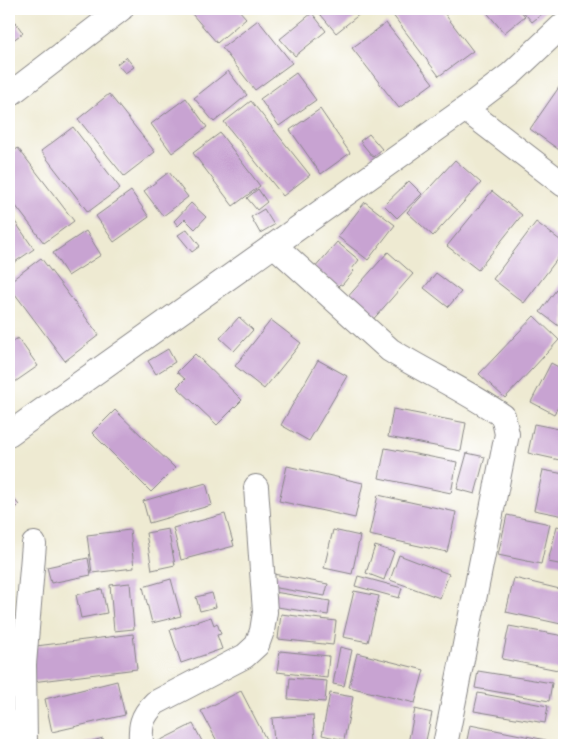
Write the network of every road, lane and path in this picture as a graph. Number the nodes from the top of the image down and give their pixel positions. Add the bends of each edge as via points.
1 (121, 9) edge
2 (564, 24) edge
3 (9, 95) edge
4 (466, 108) junction
5 (564, 185) edge
6 (274, 246) junction
7 (9, 434) edge
8 (256, 486) dead end
9 (34, 544) dead end
10 (25, 745) edge
11 (140, 745) edge
12 (445, 745) edge

1 - 3 street
2 - 4 street via 511,74
4 - 5 street
4 - 6 street
6 - 7 street
6 - 12 street via 390,350 503,416 507,434
8 - 11 street via 265,612 257,645 245,656 155,703 146,712 140,728
9 - 10 street via 24,664

